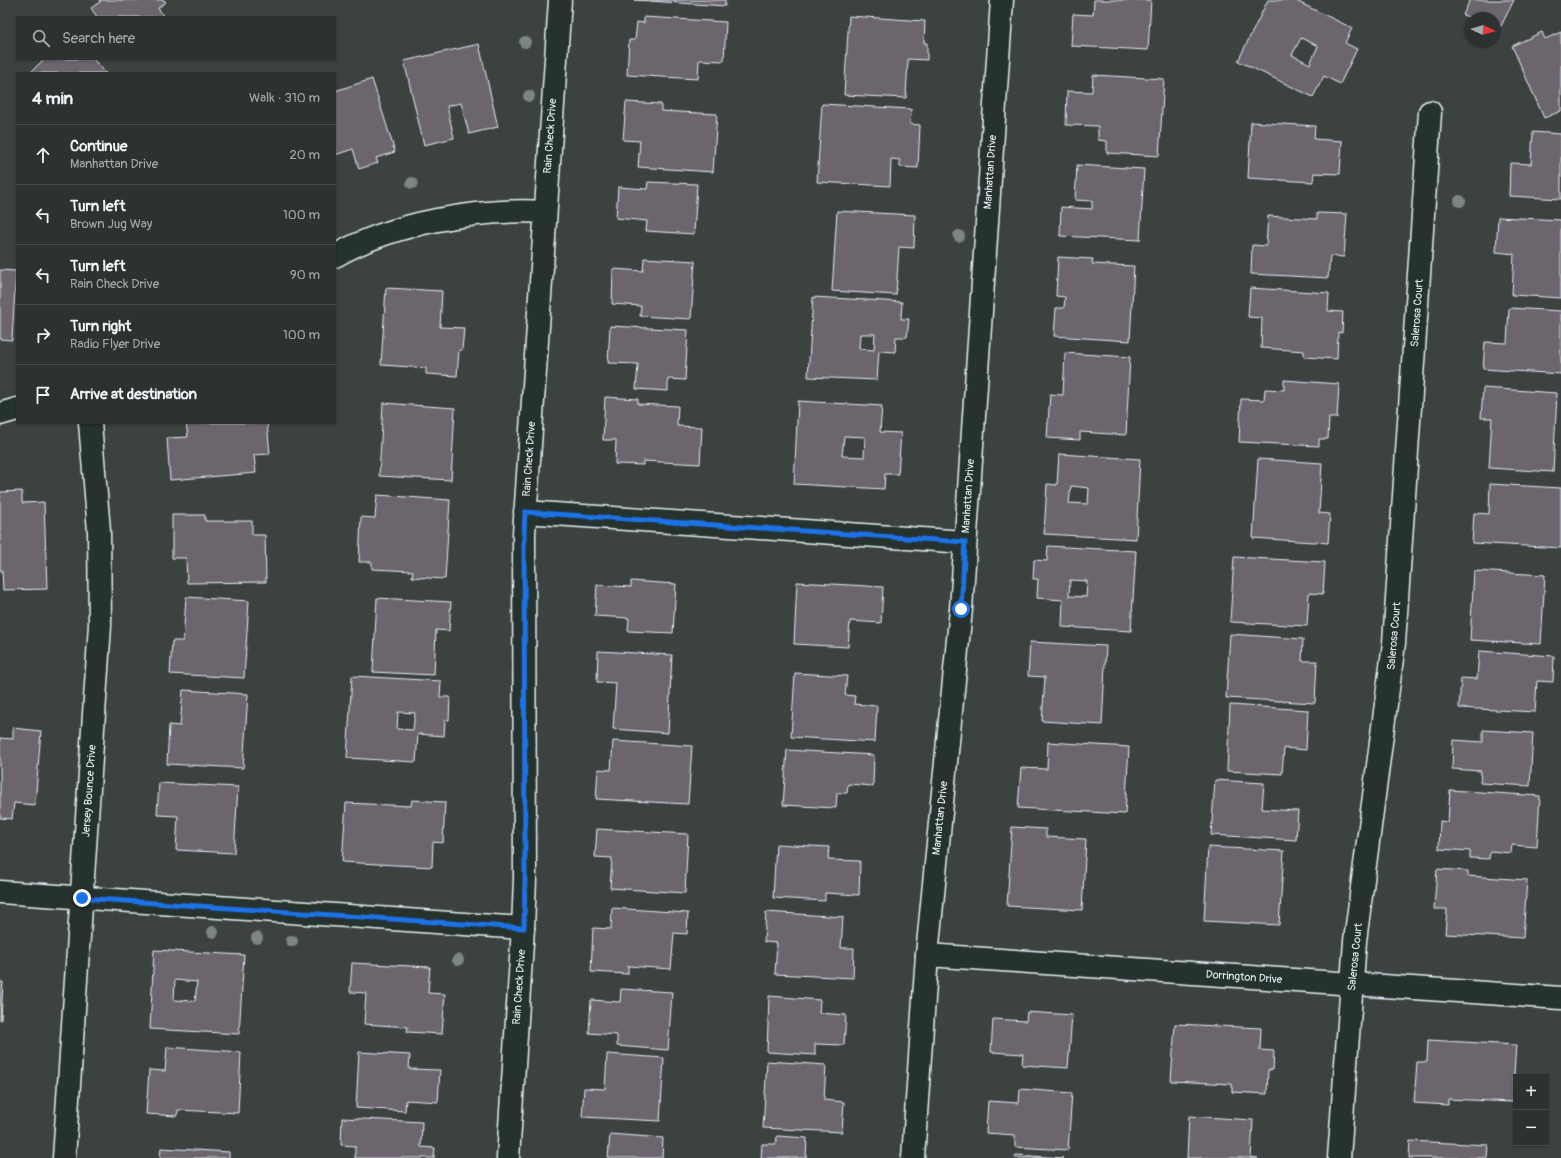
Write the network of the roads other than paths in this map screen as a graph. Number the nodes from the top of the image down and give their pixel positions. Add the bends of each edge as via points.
1 (560, 0) edge
2 (1002, 0) edge
3 (1430, 112) dead end
4 (545, 212) junction
5 (336, 256) edge
6 (16, 409) edge
7 (0, 414) edge
8 (90, 424) edge
9 (525, 512) junction
10 (965, 542) junction
11 (0, 892) edge
12 (82, 898) junction
13 (524, 928) junction
14 (927, 955) junction
15 (1352, 984) junction
16 (1561, 998) edge
17 (64, 1158) edge
18 (508, 1158) edge
19 (913, 1158) edge
20 (1339, 1158) edge

1 - 4 street, Rain Check Drive
2 - 10 street, Manhattan Drive
3 - 15 street, Salerosa Court via 1394,643 1355,941
4 - 5 street via 479,213 426,222 375,238
4 - 9 street, Rain Check Drive
6 - 7 street
8 - 12 street, Jersey Bounce Drive via 99,531 100,625
9 - 10 street
9 - 13 street, Rain Check Drive
10 - 14 street, Manhattan Drive via 961,609
11 - 12 street
12 - 13 street
12 - 17 street, Jersey Bounce Drive
13 - 18 street, Rain Check Drive
14 - 15 street, Dorrington Drive
14 - 19 street, Manhattan Drive
15 - 16 street, Dorrington Drive
15 - 20 street, Salerosa Court

